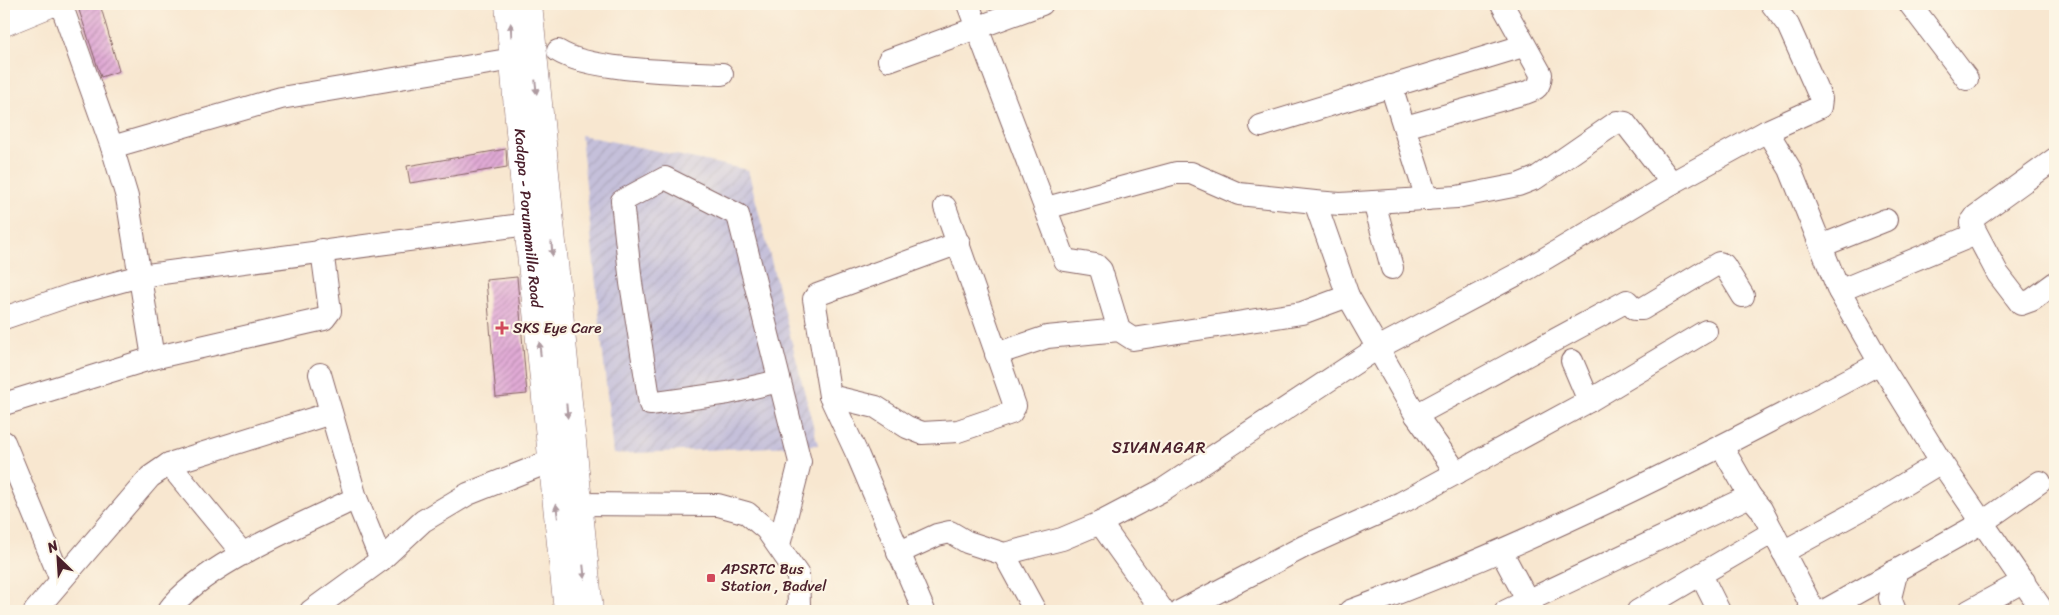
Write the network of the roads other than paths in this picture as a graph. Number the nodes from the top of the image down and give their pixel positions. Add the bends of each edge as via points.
1 (48, 4) edge
2 (61, 4) edge
3 (509, 4) edge
4 (528, 4) edge
5 (968, 4) edge
6 (1042, 4) edge
7 (1502, 4) edge
8 (1772, 4) edge
9 (1910, 4) edge
10 (4, 22) edge
11 (976, 28) junction
12 (1524, 46) junction
13 (594, 47) dead end
14 (534, 54) junction
15 (889, 60) dead end
16 (722, 74) dead end
17 (1967, 79) dead end
18 (1391, 86) junction
19 (1261, 126) dead end
20 (1405, 127) junction
21 (1767, 131) junction
22 (112, 147) junction
23 (2055, 159) edge
24 (1672, 183) junction
25 (1427, 199) junction
26 (1315, 202) junction
27 (1374, 202) junction
28 (945, 207) dead end
29 (1046, 208) junction
30 (1886, 220) dead end
31 (528, 224) junction
32 (1976, 234) junction
33 (959, 243) junction
34 (1821, 246) junction
35 (322, 250) junction
36 (1392, 268) dead end
37 (140, 276) junction
38 (2055, 283) edge
39 (1840, 291) junction
40 (1348, 296) junction
41 (1742, 296) dead end
42 (4, 318) edge
43 (1119, 330) junction
44 (1706, 331) dead end
45 (1376, 349) junction
46 (996, 354) junction
47 (153, 358) junction
48 (1572, 361) dead end
49 (1880, 363) junction
50 (320, 374) dead end
51 (779, 381) junction
52 (830, 396) junction
53 (1589, 401) junction
54 (4, 404) edge
55 (331, 413) junction
56 (1416, 415) junction
57 (4, 447) edge
58 (1722, 447) junction
59 (551, 461) junction
60 (1941, 462) junction
61 (170, 464) junction
62 (1457, 473) junction
63 (2040, 482) dead end
64 (1750, 496) junction
65 (356, 498) junction
66 (577, 504) junction
67 (1983, 522) junction
68 (1100, 523) junction
69 (1773, 532) junction
70 (779, 545) junction
71 (1501, 551) junction
72 (1783, 552) junction
73 (898, 553) junction
74 (243, 554) junction
75 (1004, 554) junction
76 (381, 560) junction
77 (1893, 572) junction
78 (1700, 574) junction
79 (61, 580) junction
80 (2024, 582) junction
81 (1531, 606) edge
82 (35, 611) edge
83 (168, 611) edge
84 (311, 611) edge
85 (568, 611) edge
86 (589, 611) edge
87 (796, 611) edge
88 (924, 611) edge
89 (1035, 611) edge
90 (1163, 611) edge
91 (1181, 611) edge
92 (1350, 611) edge
93 (1506, 611) edge
94 (1638, 611) edge
95 (1718, 611) edge
96 (1814, 611) edge
97 (1824, 611) edge
98 (1895, 611) edge
99 (1969, 611) edge
100 (2042, 611) edge

1 - 10 main road
2 - 22 street
14 -> 3 main road, Kadapa - Porumamilla Road
4 - 14 main road
5 - 11 street
6 - 11 street
7 - 12 street
8 - 21 street via 1788,25 1821,99 1820,107
9 - 17 street
11 - 15 street
11 - 29 street
12 - 18 street
12 - 20 street via 1541,74 1537,89
13 - 14 street
14 - 16 street via 657,70
14 - 22 street via 280,98
14 - 31 main road, Kadapa - Porumamilla Road
14 -> 66 main road
18 - 19 street
18 - 20 street
20 - 25 street
21 - 24 street
21 - 34 street via 1790,169
22 - 37 street via 127,197
23 - 32 street via 1976,216 1971,223
24 - 25 street via 1624,123 1617,122 1536,178 1458,198
24 - 45 street via 1529,268
25 - 27 street
26 - 27 street
26 - 29 street via 1239,194 1191,173 1176,173
26 - 40 street
27 - 36 street
28 - 33 street
29 - 43 street via 1065,260 1096,265 1102,270
30 - 34 street
31 - 35 street
59 -> 31 main road, Kadapa - Porumamilla Road
32 - 38 street via 1998,274 2021,304
32 - 39 street
33 - 46 street
33 - 52 street via 817,295 814,299
34 - 39 street
35 - 37 street
35 - 47 street via 330,311 324,319
37 - 42 street
37 - 47 street
39 - 49 street
40 - 43 street via 1302,313 1133,339
40 - 45 street
41 - 56 street via 1724,265 1719,263 1642,309 1635,309 1628,301
43 - 46 street via 1047,337
44 - 53 street
45 - 56 street
45 - 68 street via 1161,491
46 - 52 street via 1015,406 1011,413 958,432 922,433 876,407
47 - 54 street
48 - 53 street
49 - 58 street
49 - 60 street
50 - 55 street
51 - 51 street via 738,215 665,178 622,201 650,404 728,393
51 - 70 street via 800,462
52 - 73 street
53 - 62 street
55 - 61 street
55 - 65 street
56 - 62 street
57 - 79 street
58 - 64 street
58 - 71 street
59 - 76 street via 468,494 423,521
85 -> 59 main road, Kadapa - Porumamilla Road
60 - 67 street
60 - 72 street
61 - 74 street
61 - 79 street via 150,477
62 - 91 street via 1376,516 1305,546
63 - 67 street
64 - 69 street
64 - 81 street
65 - 74 street
65 - 76 street
66 - 70 street via 718,504 747,513
66 -> 86 main road
67 - 77 street
67 - 80 street
68 - 75 street via 1062,539
68 - 90 street
69 - 72 street
69 - 78 street
70 - 87 street via 798,575 799,605
71 - 81 street
71 - 92 street
72 - 96 street
73 - 75 street via 950,532 967,542
73 - 88 street
74 - 83 street via 191,586
75 - 89 street
76 - 84 street
77 - 97 street
77 - 98 street via 1895,578 1890,598
78 - 94 street
78 - 95 street
79 - 82 street
80 - 99 street
80 - 100 street
81 - 93 street

